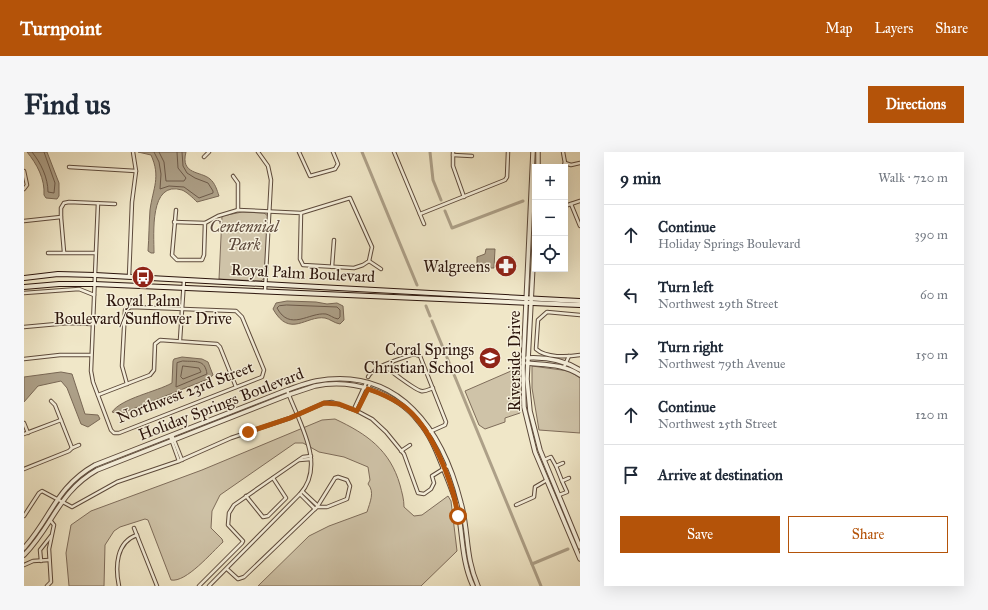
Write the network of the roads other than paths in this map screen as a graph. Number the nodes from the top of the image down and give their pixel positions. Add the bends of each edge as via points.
1 (133, 152) edge
2 (208, 152) edge
3 (258, 152) edge
4 (299, 152) edge
5 (333, 152) edge
6 (394, 152) edge
7 (508, 152) edge
8 (533, 152) edge
9 (538, 152) edge
10 (563, 152) edge
11 (453, 154) edge
12 (472, 156) dead end
13 (204, 158) dead end
14 (580, 163) edge
15 (538, 164) edge
16 (565, 164) edge
17 (568, 164) edge
18 (69, 167) dead end
19 (24, 171) edge
20 (136, 171) junction
21 (233, 176) dead end
22 (25, 188) edge
23 (464, 197) junction
24 (580, 200) edge
25 (98, 204) junction
26 (115, 204) dead end
27 (571, 204) junction
28 (568, 205) edge
29 (176, 210) dead end
30 (238, 210) junction
31 (269, 211) junction
32 (530, 212) joint
33 (301, 213) junction
34 (420, 214) junction
35 (61, 217) junction
36 (24, 221) edge
37 (174, 222) junction
38 (205, 223) junction
39 (424, 224) dead end
40 (580, 226) edge
41 (535, 236) edge
42 (334, 240) dead end
43 (64, 252) junction
44 (96, 252) junction
45 (48, 253) dead end
46 (369, 261) junction
47 (332, 267) junction
48 (381, 269) dead end
49 (95, 275) junction
50 (129, 277) junction
51 (24, 278) edge
52 (184, 280) junction
53 (266, 283) junction
54 (94, 284) junction
55 (24, 287) edge
56 (184, 288) junction
57 (264, 292) junction
58 (24, 293) edge
59 (94, 295) junction
60 (525, 300) junction
61 (531, 300) junction
62 (580, 301) edge
63 (580, 305) edge
64 (182, 308) junction
65 (580, 315) edge
66 (92, 324) junction
67 (24, 327) edge
68 (180, 340) junction
69 (90, 355) junction
70 (580, 355) edge
71 (568, 356) junction
72 (528, 358) junction
73 (24, 360) edge
74 (523, 360) junction
75 (528, 363) junction
76 (566, 363) junction
77 (385, 365) junction
78 (564, 367) junction
79 (580, 370) edge
80 (580, 375) edge
81 (368, 377) dead end
82 (127, 384) junction
83 (368, 384) junction
84 (236, 386) junction
85 (366, 388) junction
86 (433, 388) junction
87 (287, 390) junction
88 (98, 395) junction
89 (288, 395) junction
90 (51, 401) dead end
91 (356, 410) junction
92 (296, 415) junction
93 (61, 420) junction
94 (24, 423) edge
95 (432, 430) junction
96 (427, 432) junction
97 (28, 433) junction
98 (24, 434) edge
99 (171, 435) junction
100 (173, 440) junction
101 (79, 445) dead end
102 (410, 446) dead end
103 (72, 448) junction
104 (402, 451) junction
105 (311, 457) junction
106 (544, 460) junction
107 (181, 461) junction
108 (563, 463) dead end
109 (448, 466) junction
110 (556, 466) junction
111 (443, 468) junction
112 (24, 469) edge
113 (273, 478) junction
114 (569, 478) dead end
115 (547, 480) junction
116 (562, 481) junction
117 (301, 493) junction
118 (559, 495) junction
119 (246, 496) junction
120 (57, 499) junction
121 (62, 501) junction
122 (516, 505) dead end
123 (317, 507) junction
124 (25, 514) edge
125 (50, 520) junction
126 (134, 528) dead end
127 (51, 535) junction
128 (137, 535) junction
129 (580, 547) edge
130 (24, 548) edge
131 (24, 556) edge
132 (580, 559) edge
133 (41, 560) junction
134 (49, 560) junction
135 (24, 565) edge
136 (227, 569) junction
137 (47, 586) edge
138 (119, 586) edge
139 (157, 586) edge
140 (199, 586) edge
141 (209, 586) edge
142 (472, 586) edge
143 (478, 586) edge

1 - 20 street
2 - 13 street
3 - 31 street via 270,173
4 - 5 street via 310,176 334,169 338,164
6 - 34 street
7 - 23 street via 505,180
8 - 32 street, Riverside Drive
9 - 15 street
10 - 16 street
11 - 12 street
11 - 23 street via 453,166
14 - 17 street
18 - 20 street
19 - 22 street via 28,182
20 - 50 street
21 - 30 street via 238,183
23 - 34 street
24 - 27 street
25 - 26 street
25 - 35 street via 64,203
25 - 44 street
27 - 28 street
27 - 40 street
29 - 37 street
30 - 31 street
30 - 38 street
31 - 33 street
31 - 53 street
32 - 60 street, Riverside Drive
33 - 46 street via 350,198 372,247
33 - 47 street via 301,264
34 - 39 street
35 - 36 street
35 - 43 street
37 - 38 street
37 - 38 street via 172,255 177,260 202,260
41 - 61 street, Riverside Drive
42 - 47 street
43 - 44 street
43 - 45 street
44 - 49 street
46 - 47 street via 359,267
46 - 48 street
49 - 50 main road, Royal Palm Boulevard
49 - 51 main road, Royal Palm Boulevard via 58,274
49 - 54 street
50 - 52 main road, Royal Palm Boulevard
52 - 53 main road, Royal Palm Boulevard
52 - 56 street
53 - 57 street
53 - 60 main road, Royal Palm Boulevard
54 - 55 main road, Royal Palm Boulevard
54 - 56 main road, Royal Palm Boulevard
54 - 59 street
56 - 57 main road, Royal Palm Boulevard
56 - 64 street
57 - 60 main road, Royal Palm Boulevard
58 - 59 street via 79,289
59 - 66 street
60 - 61 main road, Royal Palm Boulevard
60 - 74 street, Riverside Drive
61 - 62 main road, Royal Palm Boulevard
61 - 63 main road, Royal Palm Boulevard
61 - 72 street, Riverside Drive
64 - 68 street
64 - 82 street via 125,310 122,366
64 - 84 street, Northwest 23rd Street via 239,313 264,374
65 - 71 street via 547,312 538,320 536,349 541,353
66 - 67 street via 68,323
66 - 69 street
68 - 82 street via 157,341 152,373
68 - 84 street via 217,344
69 - 73 street via 60,355
69 - 88 street via 92,377
70 - 71 street
71 - 76 street
72 - 74 street
72 - 75 street, Riverside Drive
72 - 76 street
74 - 75 street
74 - 115 street, Riverside Drive via 524,407 535,452
75 - 78 street
75 - 106 street, Riverside Drive via 528,394 532,424
76 - 78 street
76 - 79 street
77 - 81 street via 373,370
77 - 86 street via 390,372 419,390
77 - 86 street via 418,354
78 - 80 street
82 - 88 street
83 - 85 street
83 - 87 street, Holiday Springs Boulevard via 346,380 315,381
83 - 95 street, Holiday Springs Boulevard via 406,402
84 - 88 street, Northwest 23rd Street via 119,433 111,430
85 - 89 street, Holiday Springs Boulevard via 331,384
85 - 91 street
85 - 96 street, Holiday Springs Boulevard via 402,406
86 - 95 street via 446,422 445,425
87 - 89 street
87 - 99 street, Holiday Springs Boulevard
89 - 92 street
89 - 100 street, Holiday Springs Boulevard
90 - 93 street
91 - 92 street via 332,402
91 - 104 street via 372,419
92 - 105 street
92 - 107 street via 231,438
93 - 97 street
93 - 103 street
94 - 97 street
95 - 96 street
95 - 109 street, Holiday Springs Boulevard
96 - 111 street, Holiday Springs Boulevard
97 - 98 street
99 - 100 street
99 - 120 street, Holiday Springs Boulevard via 88,469 71,482
100 - 107 street
100 - 121 street, Holiday Springs Boulevard via 97,470 74,486
101 - 103 street
102 - 104 street
103 - 112 street
104 - 111 street via 417,491 421,495 431,489 434,483 432,476
105 - 113 street via 303,457
105 - 117 street via 312,474
106 - 110 street via 551,457
106 - 118 street, Riverside Drive
107 - 121 street via 117,482 72,507
108 - 110 street
109 - 111 street
109 - 143 street, Holiday Springs Boulevard via 462,504 467,551
110 - 116 street
111 - 142 street, Holiday Springs Boulevard via 457,506 462,552
113 - 119 street
113 - 119 street via 286,498 268,516 263,517
114 - 116 street
115 - 122 street via 535,487 534,497
115 - 132 street, Riverside Drive
116 - 118 street via 567,492
117 - 123 street
117 - 136 street
118 - 129 street, Riverside Drive
119 - 140 street via 234,505 228,518 228,525 243,541 242,543
120 - 121 street
120 - 124 street via 42,490
120 - 130 street, Holiday Springs Boulevard
121 - 125 street, Holiday Springs Boulevard
123 - 123 street via 335,478 348,480 350,486 347,499 328,507
123 - 136 street via 244,577 238,579
125 - 127 street via 54,525
125 - 131 street, Holiday Springs Boulevard
126 - 128 street
127 - 133 street via 40,550
127 - 134 street
128 - 138 street via 124,543 120,552 117,572
128 - 139 street
133 - 134 street
133 - 135 street
134 - 137 street via 51,582
136 - 141 street

